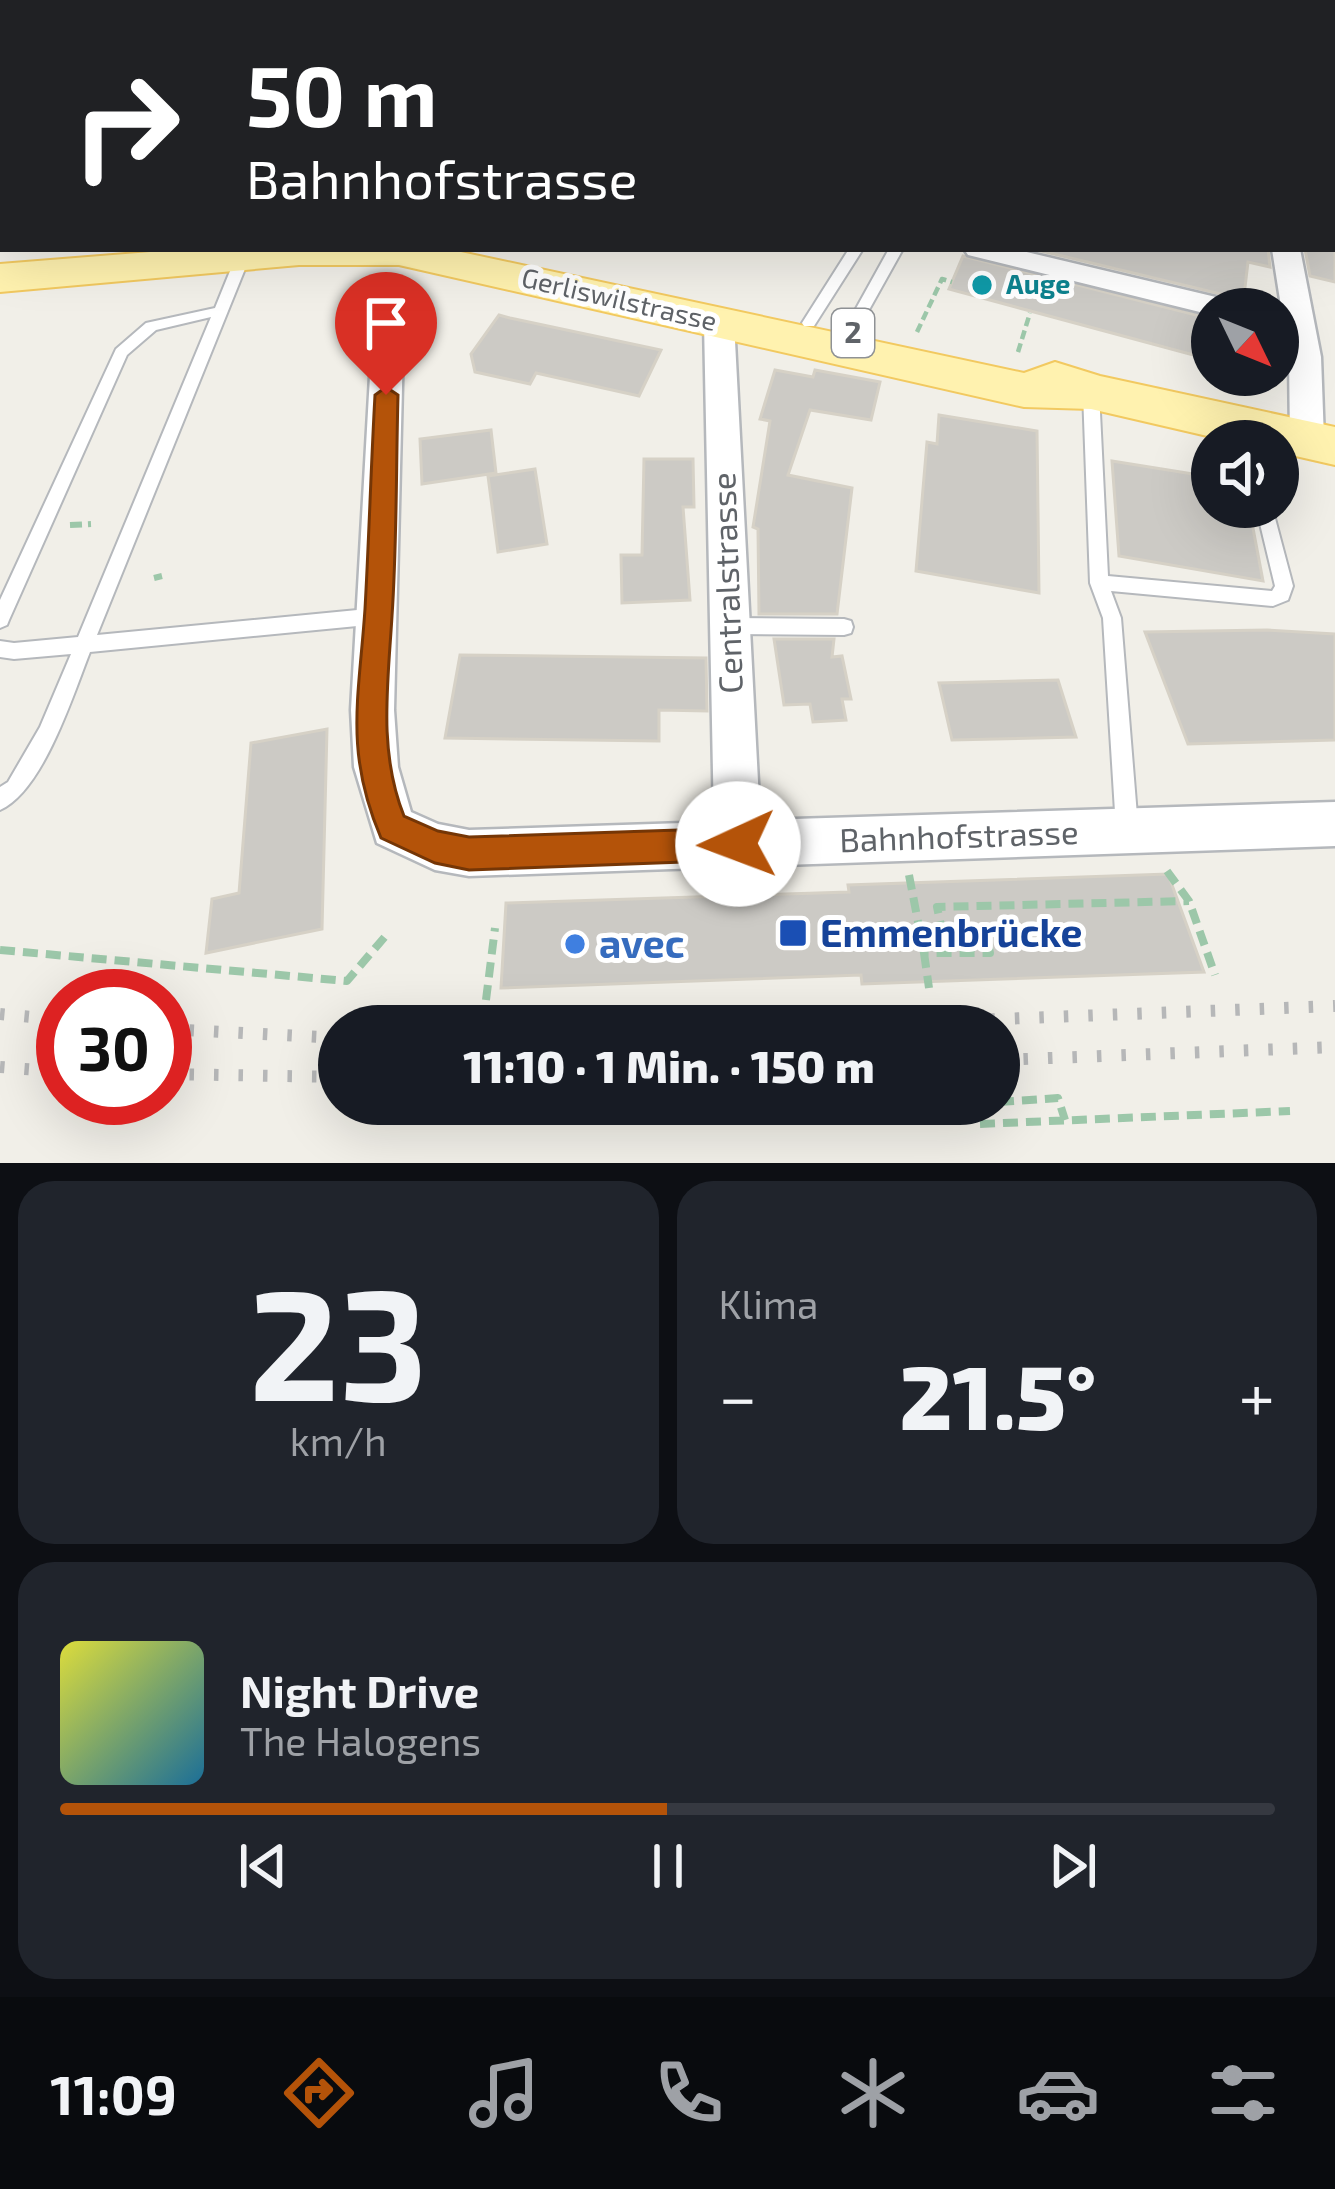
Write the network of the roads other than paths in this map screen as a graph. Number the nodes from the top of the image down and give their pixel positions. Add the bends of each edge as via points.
1 (144, 252) edge
2 (399, 252) edge
3 (550, 252) edge
4 (855, 252) edge
5 (893, 252) edge
6 (991, 252) edge
7 (1286, 252) edge
8 (245, 253) edge
9 (0, 275) edge
10 (1287, 288) edge
11 (1191, 300) edge
12 (389, 306) dead end
13 (220, 311) junction
14 (719, 322) junction
15 (829, 327) junction
16 (1299, 344) edge
17 (1091, 392) junction
18 (1195, 420) edge
19 (1321, 442) edge
20 (1269, 528) edge
21 (1099, 583) junction
22 (378, 616) junction
23 (0, 620) edge
24 (728, 626) junction
25 (844, 627) dead end
26 (85, 643) junction
27 (0, 649) edge
28 (0, 800) edge
29 (1335, 824) edge
30 (1127, 830) junction
31 (738, 844) junction

1 - 9 main road
2 - 14 main road, Gerliswilstrasse / 2
3 - 15 main road, Gerliswilstrasse / 2 via 613,280
4 - 15 lane
5 - 15 lane
6 - 11 street
7 - 10 street
8 - 9 main road, Gerliswilstrasse / 2 via 63,278
8 - 13 lane
12 - 22 street, Bahnhofstrasse
13 - 23 lane via 151,326 121,352
13 - 26 lane
14 - 17 main road, Gerliswilstrasse / 2 via 1024,390
14 - 24 street, Centralstrasse
15 - 17 main road, Gerliswilstrasse / 2 via 1028,368
16 - 19 street
17 - 18 main road, Gerliswilstrasse / 2
17 - 21 lane
20 - 21 lane via 1284,586 1273,598
21 - 30 lane via 1112,618
22 - 26 lane
22 - 31 street, Bahnhofstrasse via 369,701 378,791 393,827 469,854
24 - 25 lane
24 - 31 street, Centralstrasse
26 - 27 lane
26 - 28 lane via 35,760
29 - 30 street, Bahnhofstrasse
30 - 31 street, Bahnhofstrasse

